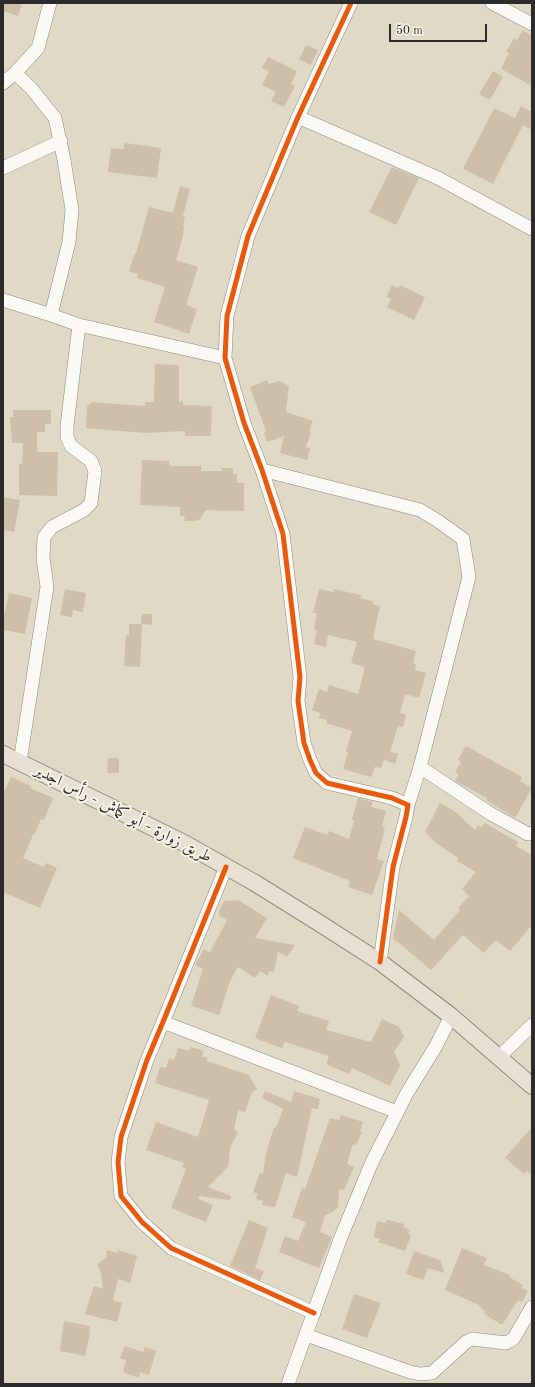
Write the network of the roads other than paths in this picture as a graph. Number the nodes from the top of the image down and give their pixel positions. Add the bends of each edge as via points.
1 (50, 3) edge
2 (351, 3) edge
3 (492, 3) edge
4 (532, 24) edge
5 (15, 73) junction
6 (3, 83) edge
7 (298, 117) junction
8 (61, 141) junction
9 (3, 168) edge
10 (532, 229) edge
11 (3, 300) edge
12 (51, 315) junction
13 (79, 325) junction
14 (224, 358) junction
15 (262, 470) junction
16 (3, 754) edge
17 (20, 762) junction
18 (420, 767) junction
19 (408, 805) junction
20 (532, 834) edge
21 (226, 867) junction
22 (380, 962) junction
23 (451, 1016) junction
24 (163, 1022) junction
25 (532, 1025) edge
26 (498, 1058) junction
27 (532, 1086) edge
28 (397, 1112) junction
29 (532, 1307) edge
30 (314, 1313) junction
31 (306, 1335) junction
32 (288, 1384) edge

1 - 5 street via 38,48
2 - 7 street
3 - 4 street
5 - 6 street
5 - 8 street via 55,118
7 - 10 street via 438,178
7 - 14 street via 248,236 227,316
8 - 9 street
8 - 12 street via 72,210 69,242
11 - 12 street
12 - 13 street
13 - 14 street
13 - 17 street via 67,437 71,446 91,462 95,471 91,503 84,510 52,527 44,537 43,558 47,587
14 - 15 street
15 - 18 street via 420,510 464,539 469,577
15 - 19 street via 283,534 300,677 299,709 304,743 310,760 316,773 327,783 392,798
16 - 17 main road, طريق زوارة - أبو كماش - رأس اجدير
17 - 21 main road, طريق زوارة - أبو كماش - رأس اجدير via 184,843
18 - 19 street
18 - 20 street via 490,814
19 - 22 street via 393,867
21 - 22 main road, طريق زوارة - أبو كماش - رأس اجدير
21 - 24 street
22 - 23 main road, طريق زوارة - أبو كماش - رأس اجدير
23 - 26 main road, طريق زوارة - أبو كماش - رأس اجدير
23 - 28 street
24 - 28 street
24 - 30 street via 121,1137 118,1162 121,1196 142,1222 171,1248
25 - 26 street
26 - 27 main road, طريق زوارة - أبو كماش - رأس اجدير
28 - 30 street via 372,1162 341,1237
29 - 31 street via 510,1342 472,1339 432,1373 410,1372
30 - 31 street
31 - 32 street

